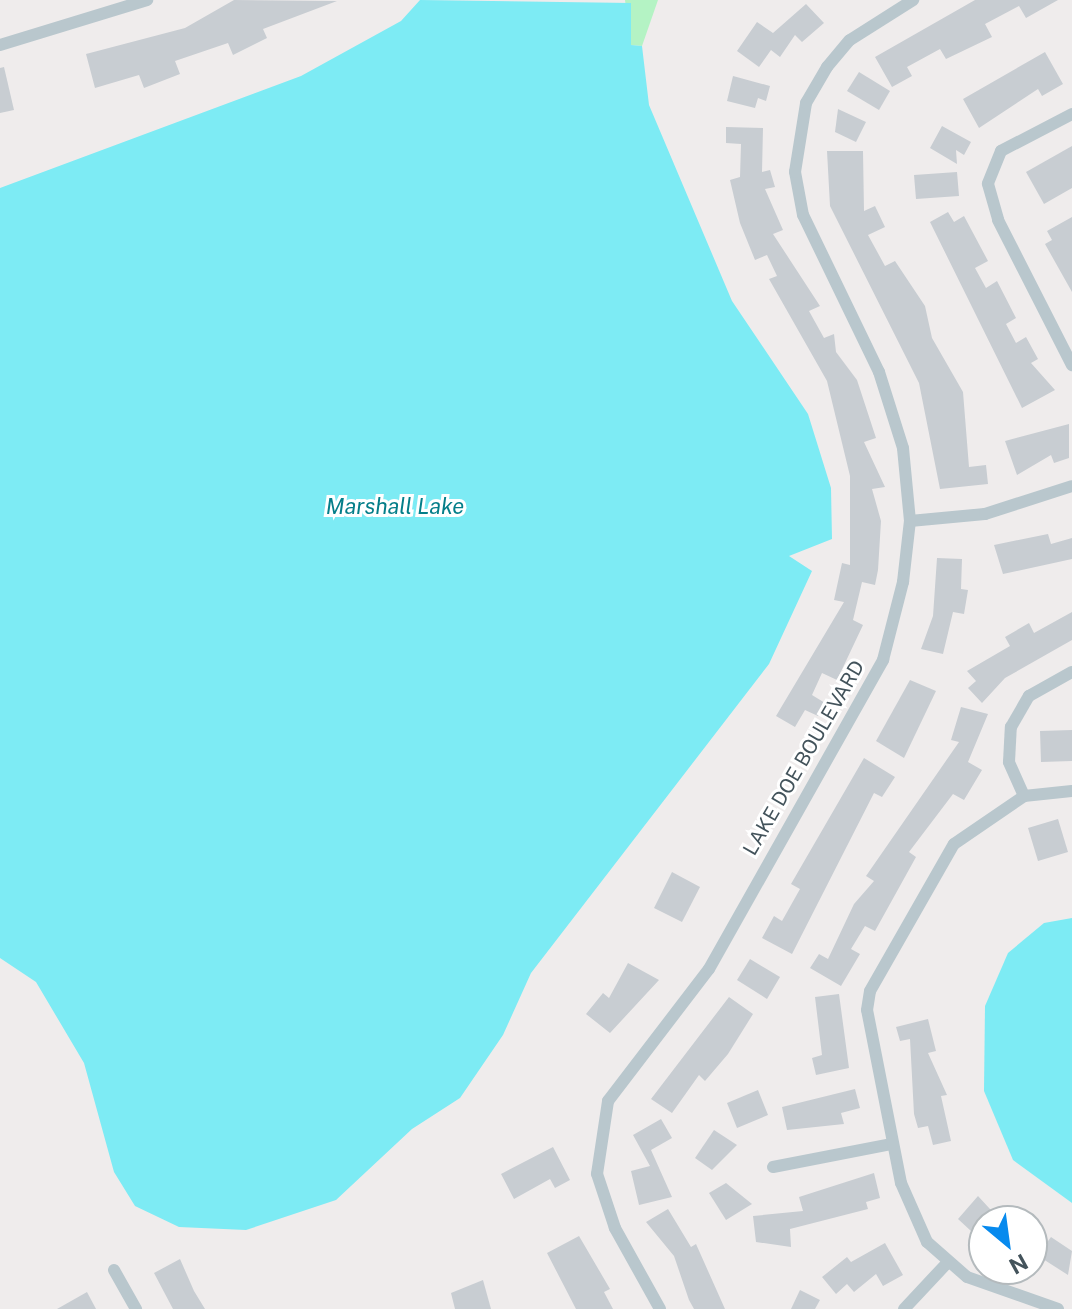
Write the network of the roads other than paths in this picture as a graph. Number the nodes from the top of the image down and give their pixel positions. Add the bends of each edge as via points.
1 (147, 0) edge
2 (913, 0) edge
3 (0, 45) edge
4 (1072, 114) edge
5 (1072, 365) edge
6 (1072, 486) edge
7 (910, 521) junction
8 (1072, 672) edge
9 (1072, 791) edge
10 (1024, 796) junction
11 (891, 1144) junction
12 (773, 1167) dead end
13 (947, 1263) junction
14 (114, 1270) dead end
15 (136, 1309) edge
16 (660, 1309) edge
17 (904, 1309) edge
18 (1058, 1309) edge

1 - 3 street
2 - 7 street, LAKE DOE BOULEVARD via 850,40 827,67 806,103 795,172 803,215 893,410
4 - 5 street via 1001,151 988,184 998,220
6 - 7 street via 985,514
7 - 16 street, LAKE DOE BOULEVARD via 883,660 709,969 608,1101 597,1174 615,1228
8 - 10 street via 1029,696 1011,727 1009,762
9 - 10 street
10 - 11 street via 954,844 870,991 867,1010
11 - 12 street
11 - 13 street via 913,1217
13 - 17 street
13 - 18 street via 989,1288
14 - 15 street

